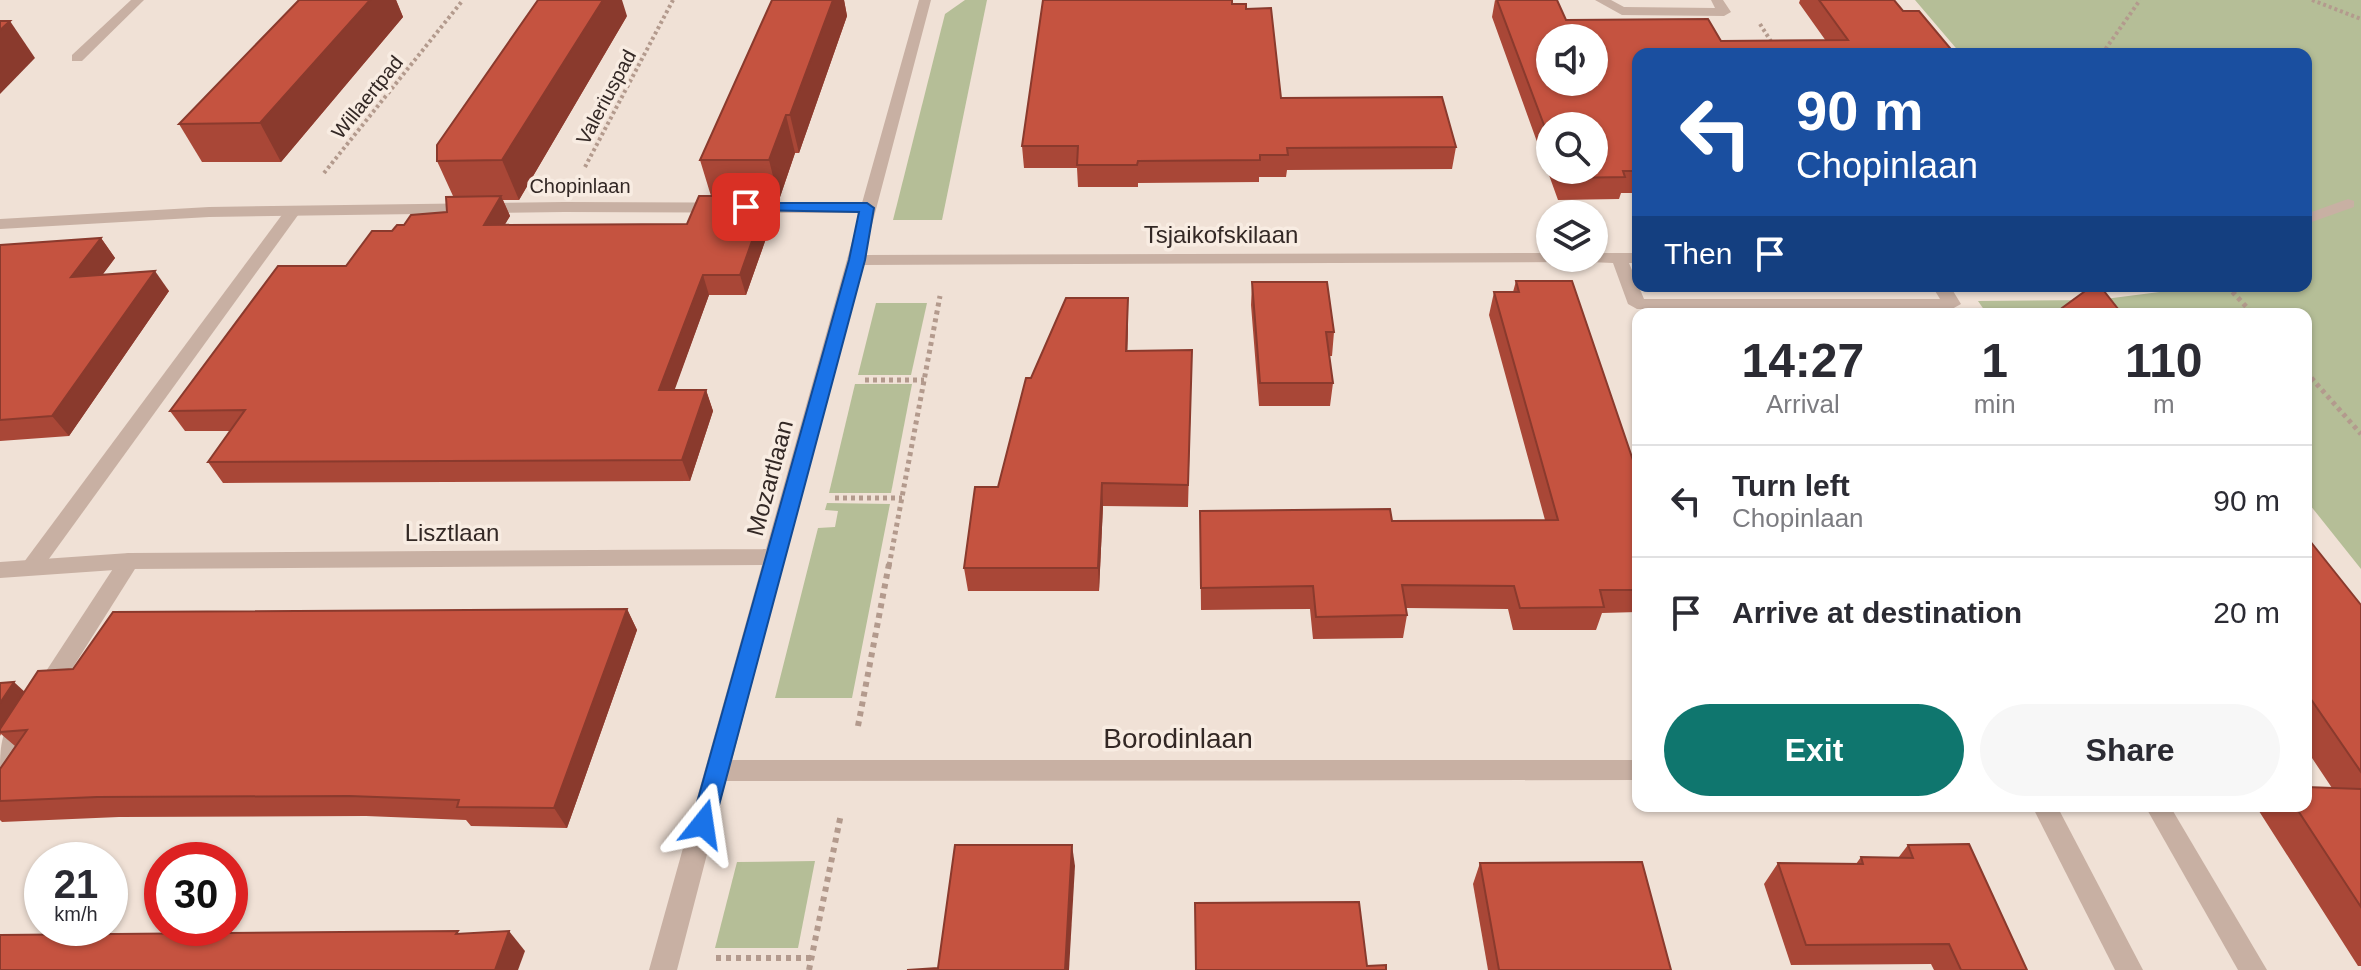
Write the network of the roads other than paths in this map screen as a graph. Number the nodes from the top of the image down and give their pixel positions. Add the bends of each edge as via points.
1 (138, 0) edge
2 (925, 0) edge
3 (1601, 0) edge
4 (1717, 0) edge
5 (77, 58) dead end
6 (2348, 204) dead end
7 (867, 208) junction
8 (293, 211) junction
9 (2312, 217) edge
10 (0, 224) edge
11 (1536, 258) edge
12 (1608, 258) edge
13 (1619, 258) junction
14 (1632, 258) edge
15 (857, 260) junction
16 (1632, 291) edge
17 (1632, 292) edge
18 (1945, 292) edge
19 (776, 557) junction
20 (129, 561) junction
21 (31, 568) junction
22 (0, 570) edge
23 (0, 761) edge
24 (1632, 770) edge
25 (717, 771) junction
26 (2047, 812) edge
27 (2161, 812) edge
28 (665, 964) edge
29 (2129, 970) edge
30 (2253, 970) edge

1 - 5 street
2 - 7 street, Mozartlaan
3 - 4 street via 1622,11 1724,12
6 - 9 street
7 - 8 street, Chopinlaan
7 - 15 street, Mozartlaan
8 - 10 street, Chopinlaan
8 - 21 street
11 - 15 street, Tsjaikofskilaan
12 - 13 street
13 - 14 street
13 - 16 street
15 - 19 street, Mozartlaan
17 - 18 street via 1637,304 1952,304
19 - 20 street, Lisztlaan
19 - 25 street, Mozartlaan
20 - 21 street, Lisztlaan
20 - 23 street
21 - 22 street, Lisztlaan
24 - 25 street, Borodinlaan
25 - 28 street, Mozartlaan
26 - 29 street
27 - 30 street

